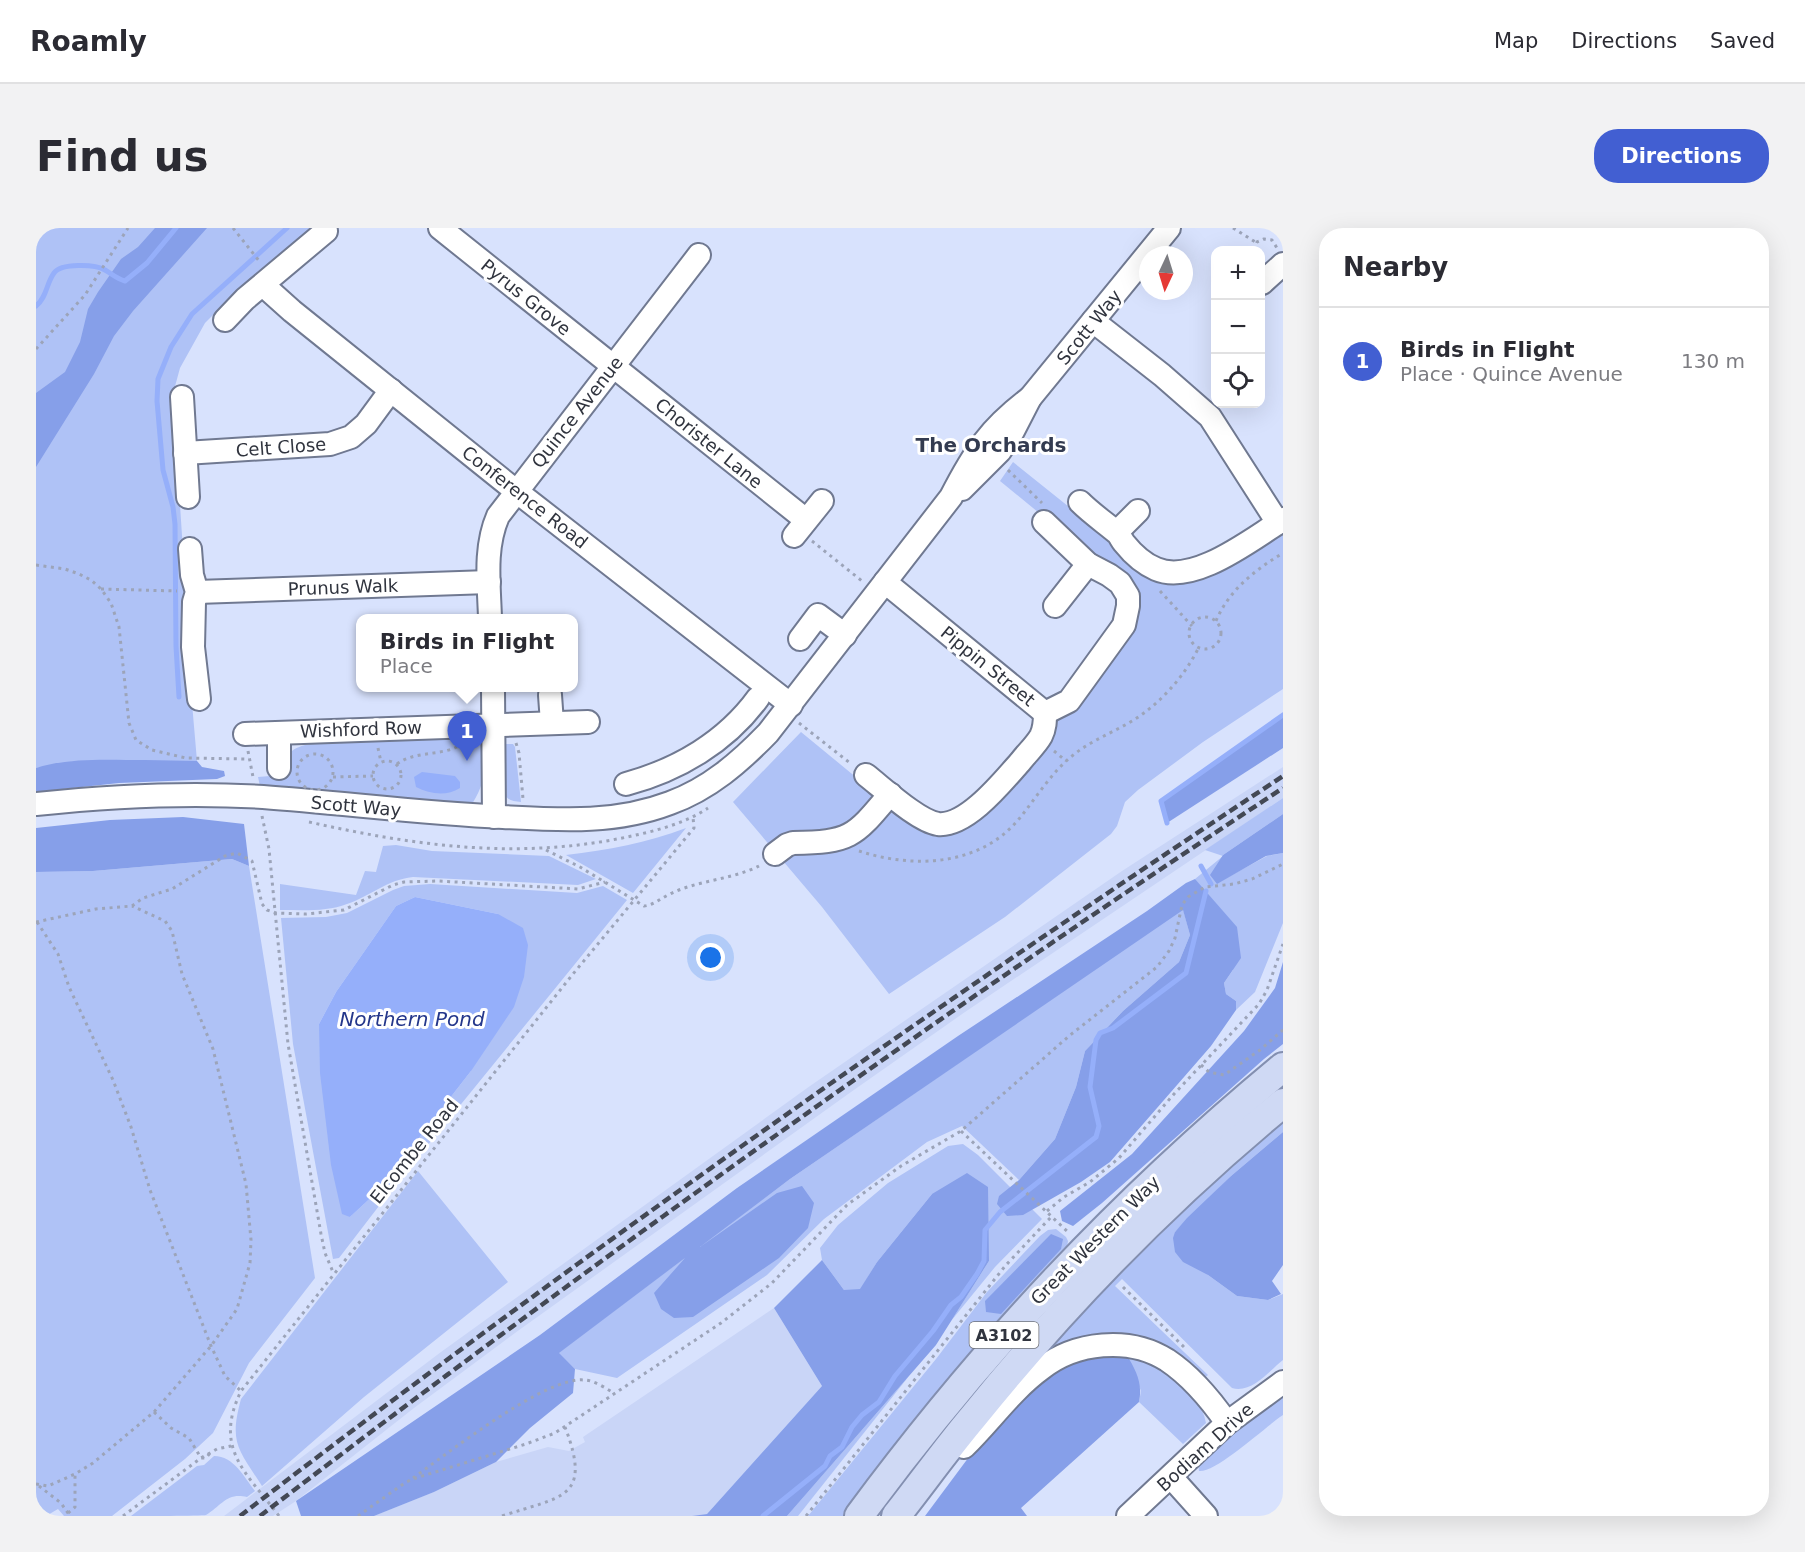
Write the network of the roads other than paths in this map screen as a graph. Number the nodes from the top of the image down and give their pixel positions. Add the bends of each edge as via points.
1 (440, 228) edge
2 (1169, 228) edge
3 (326, 231) dead end
4 (699, 255) dead end
5 (1283, 266) edge
6 (262, 274) junction
7 (1265, 281) edge
8 (225, 320) dead end
9 (1093, 321) junction
10 (612, 366) junction
11 (391, 390) junction
12 (182, 397) dead end
13 (185, 453) junction
14 (188, 487) dead end
15 (516, 491) junction
16 (822, 501) dead end
17 (1080, 502) dead end
18 (1138, 511) dead end
19 (1281, 521) edge
20 (1044, 522) dead end
21 (1117, 532) junction
22 (191, 559) dead end
23 (1088, 564) junction
24 (489, 582) junction
25 (885, 582) junction
26 (191, 592) junction
27 (1055, 606) dead end
28 (490, 614) edge
29 (845, 635) junction
30 (800, 639) dead end
31 (493, 692) edge
32 (550, 695) dead end
33 (758, 698) dead end
34 (199, 699) dead end
35 (794, 713) junction
36 (1046, 713) junction
37 (588, 722) dead end
38 (552, 723) junction
39 (279, 733) junction
40 (494, 733) junction
41 (245, 734) dead end
42 (279, 768) dead end
43 (664, 771) junction
44 (866, 775) road end
45 (626, 784) dead end
46 (890, 794) junction
47 (675, 801) junction
48 (36, 804) edge
49 (494, 817) junction
50 (775, 854) road end
51 (1283, 1067) edge
52 (1283, 1104) edge
53 (1283, 1382) edge
54 (1227, 1423) junction
55 (1171, 1477) junction
56 (901, 1509) edge
57 (859, 1516) edge
58 (1128, 1516) edge
59 (1206, 1516) edge

1 - 10 street, Pyrus Grove
2 - 9 street, Scott Way
3 - 6 street via 288,263
4 - 10 street, Quince Avenue
5 - 7 street
6 - 8 street
6 - 11 street, Conference Road via 292,311
9 - 19 street via 1210,417
9 - 25 street, Scott Way via 1030,398 987,436 951,497
10 - 15 street, Quince Avenue
10 - 16 street, Chorister Lane via 799,529
11 - 13 street, Celt Close via 366,424 351,437 330,444
11 - 15 street, Conference Road
12 - 13 street
13 - 14 street
15 - 24 street, Quince Avenue via 492,528
15 - 35 street, Conference Road
17 - 21 street
18 - 21 street
19 - 21 street via 1221,558 1183,571 1157,570 1141,560
20 - 23 street, Pippin Street
22 - 26 street
23 - 27 street
23 - 36 street, Pippin Street via 1120,583 1128,596 1127,615 1124,625 1069,701
24 - 26 street, Prunus Walk
24 - 28 street, Quince Avenue
25 - 29 street, Scott Way
25 - 36 street, Pippin Street
26 - 34 street
29 - 30 street via 824,607
29 - 35 street, Scott Way
31 - 40 street
32 - 38 street
33 - 43 street via 739,722 718,739 692,758
35 - 47 street, Scott Way via 742,759 708,784
36 - 46 street via 1039,739 992,793 957,820 942,824 924,820
37 - 38 street, Wishford Row
38 - 40 street, Wishford Row
39 - 40 street, Wishford Row
39 - 41 street, Wishford Row
39 - 42 street, Wishford Row
40 - 49 street
43 - 45 street
43 - 47 street
44 - 46 street
46 - 50 street via 850,835 820,843 793,843
47 - 49 street, Scott Way via 636,825
48 - 49 street, Scott Way via 200,795
51 - 57 main road, Great Western Way / A3102 via 1182,1153 1064,1270 948,1401
52 - 56 main road, Great Western Way / A3102 via 1185,1189 1072,1303 981,1406
53 - 54 street, Bodiam Drive
54 - 55 street, Bodiam Drive
54 - 56 street via 1202,1392 1163,1358 1124,1346 1087,1348 1063,1355 1035,1373
55 - 58 street, Bodiam Drive
55 - 59 street

